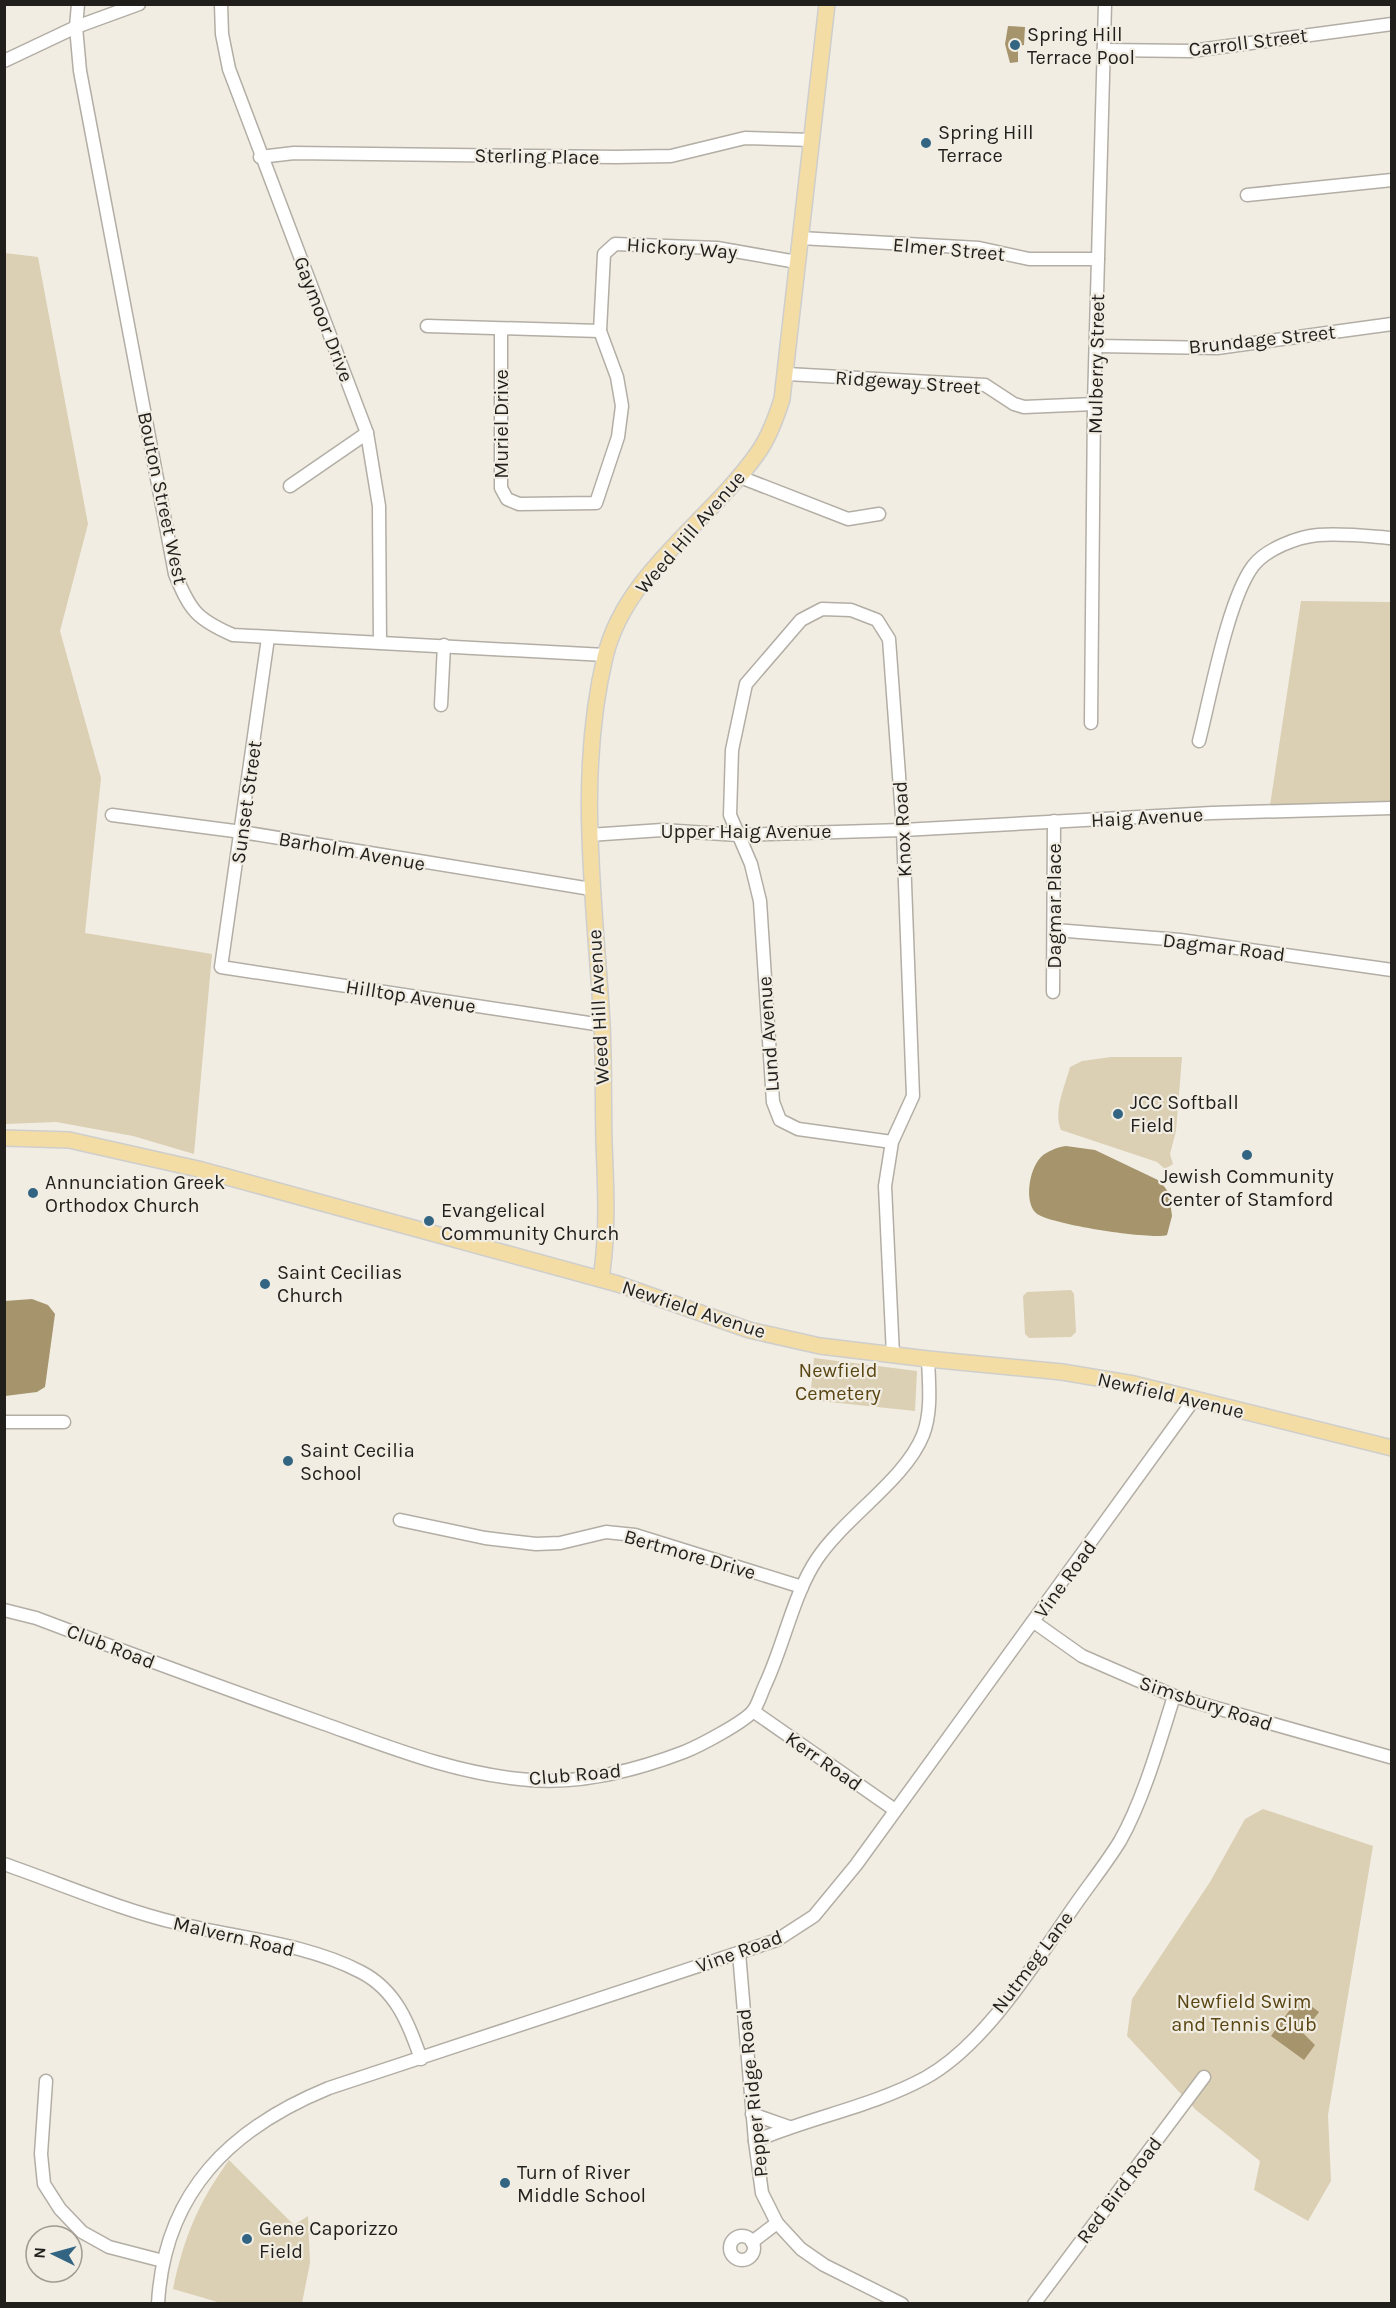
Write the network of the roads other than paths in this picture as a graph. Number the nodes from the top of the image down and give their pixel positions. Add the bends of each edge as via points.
1 (78, 4) edge
2 (139, 4) edge
3 (221, 4) edge
4 (827, 4) edge
5 (1105, 4) edge
6 (1392, 24) edge
7 (76, 27) junction
8 (1104, 50) junction
9 (4, 61) edge
10 (812, 140) junction
11 (260, 157) junction
12 (1392, 180) edge
13 (1247, 195) dead end
14 (800, 238) junction
15 (1098, 259) junction
16 (797, 262) junction
17 (1392, 324) edge
18 (427, 326) dead end
19 (501, 330) junction
20 (600, 331) junction
21 (1097, 346) junction
22 (787, 374) junction
23 (1094, 404) junction
24 (367, 433) junction
25 (740, 477) junction
26 (290, 486) dead end
27 (879, 514) dead end
28 (1392, 538) edge
29 (268, 638) junction
30 (380, 642) junction
31 (444, 645) junction
32 (605, 655) junction
33 (441, 705) dead end
34 (1091, 723) dead end
35 (1199, 741) dead end
36 (1392, 808) edge
37 (112, 815) dead end
38 (1054, 821) junction
39 (903, 830) junction
40 (242, 832) junction
41 (738, 835) junction
42 (589, 836) junction
43 (591, 889) junction
44 (1055, 930) junction
45 (221, 967) joint
46 (1392, 970) edge
47 (1053, 992) dead end
48 (602, 1025) junction
49 (4, 1138) edge
50 (892, 1142) junction
51 (601, 1280) junction
52 (893, 1355) junction
53 (928, 1359) junction
54 (1195, 1398) junction
55 (4, 1422) edge
56 (64, 1422) dead end
57 (1392, 1448) edge
58 (400, 1520) dead end
59 (802, 1587) junction
60 (4, 1610) edge
61 (1034, 1622) junction
62 (1174, 1696) junction
63 (753, 1711) junction
64 (1390, 1757) edge
65 (895, 1810) junction
66 (4, 1864) edge
67 (739, 1953) junction
68 (421, 2059) junction
69 (1204, 2077) dead end
70 (46, 2081) dead end
71 (752, 2114) junction
72 (789, 2127) junction
73 (754, 2141) junction
74 (777, 2223) junction
75 (752, 2242) dead end
76 (163, 2261) junction
77 (158, 2304) edge
78 (902, 2304) edge
79 (1034, 2304) edge

1 - 7 street, Bouton Street West
2 - 7 street
3 - 11 street, Gaymoor Drive via 229,69
4 - 10 main road, Weed Hill Avenue
5 - 8 street, Mulberry Street
6 - 8 street, Carroll Street via 1191,51
7 - 9 street
7 - 29 street, Bouton Street West via 80,71 175,574 188,606 209,625 233,635
8 - 15 street, Mulberry Street
10 - 11 street, Sterling Place via 745,138 671,156 294,153
10 - 14 main road, Weed Hill Avenue
11 - 24 street, Gaymoor Drive
12 - 13 street
14 - 15 street, Elmer Street via 979,248 1029,259
14 - 16 main road, Weed Hill Avenue
15 - 21 street, Mulberry Street
16 - 20 street, Hickory Way via 717,248 615,244 604,254
16 - 22 main road, Weed Hill Avenue
17 - 21 street, Brundage Street via 1217,348
18 - 19 street
19 - 20 street
19 - 20 street, Muriel Drive via 501,488 507,499 519,504 596,503 618,437 622,406 617,377
21 - 23 street, Mulberry Street
22 - 23 street, Ridgeway Street via 985,385 1024,407
22 - 25 main road, Weed Hill Avenue via 775,421
23 - 34 street, Mulberry Street
24 - 26 street
24 - 30 street, Gaymoor Drive via 379,506
25 - 27 street via 848,519
25 - 32 main road, Weed Hill Avenue via 642,584 621,616
28 - 35 street via 1316,535 1264,555 1253,566 1227,630
29 - 30 street, Bouton Street West
29 - 40 street, Sunset Street
30 - 31 street, Bouton Street West
31 - 32 street, Bouton Street West
31 - 33 street
32 - 42 main road, Weed Hill Avenue via 589,766
36 - 38 street, Haig Avenue
37 - 40 street, Barholm Avenue
38 - 39 street, Haig Avenue
38 - 44 street, Dagmar Place
39 - 41 street, Upper Haig Avenue
39 - 41 street, Knox Road via 889,639 877,620 851,610 822,609 801,620 746,684 732,750 730,815
39 - 50 street, Knox Road via 913,1096
40 - 43 street, Barholm Avenue
40 - 45 street, Sunset Street
41 - 42 street, Upper Haig Avenue via 662,830
41 - 50 street, Lund Avenue via 751,864 760,901 773,1102 780,1120 798,1129
42 - 43 main road, Weed Hill Avenue
43 - 48 main road, Weed Hill Avenue
44 - 46 street, Dagmar Road via 1180,940
44 - 47 street, Dagmar Place
45 - 48 street, Hilltop Avenue
48 - 51 main road, Weed Hill Avenue via 607,1240
49 - 51 main road, Newfield Avenue via 69,1140 125,1150
50 - 52 street, Knox Road via 885,1186
51 - 52 main road, Newfield Avenue via 749,1330 820,1346
52 - 53 main road, Newfield Avenue
53 - 54 main road, Newfield Avenue via 1062,1372
53 - 59 street via 929,1399 923,1434 908,1461 817,1558
54 - 57 main road, Newfield Avenue
54 - 61 street, Vine Road
55 - 56 street
58 - 59 street, Bertmore Drive via 536,1544 560,1543 606,1532 635,1535
59 - 63 street via 782,1649
60 - 63 street, Club Road via 36,1618 363,1738 491,1775 532,1780 645,1767 701,1745
61 - 62 street, Simsbury Road via 1082,1656
61 - 65 street, Vine Road
62 - 64 street, Simsbury Road
62 - 72 street, Nutmeg Lane via 1155,1758 1120,1840 1022,1981 966,2049 926,2077 886,2096
63 - 65 street, Kerr Road
65 - 67 street, Vine Road via 814,1916 777,1940
66 - 68 street, Malvern Road via 174,1923 271,1942 362,1972 394,1998 408,2021
67 - 68 street, Vine Road
67 - 71 street, Pepper Ridge Road
68 - 76 street, Vine Road via 293,2103 244,2134 202,2178 175,2227
69 - 79 street, Red Bird Road
70 - 76 street via 41,2154 44,2184 60,2209 82,2232 109,2247
71 - 72 street
71 - 73 street, Pepper Ridge Road
72 - 73 street, Nutmeg Lane
73 - 74 street, Pepper Ridge Road via 762,2193
74 - 75 street
74 - 78 street, Pepper Ridge Road via 801,2249 824,2265
76 - 77 street, Vine Road

